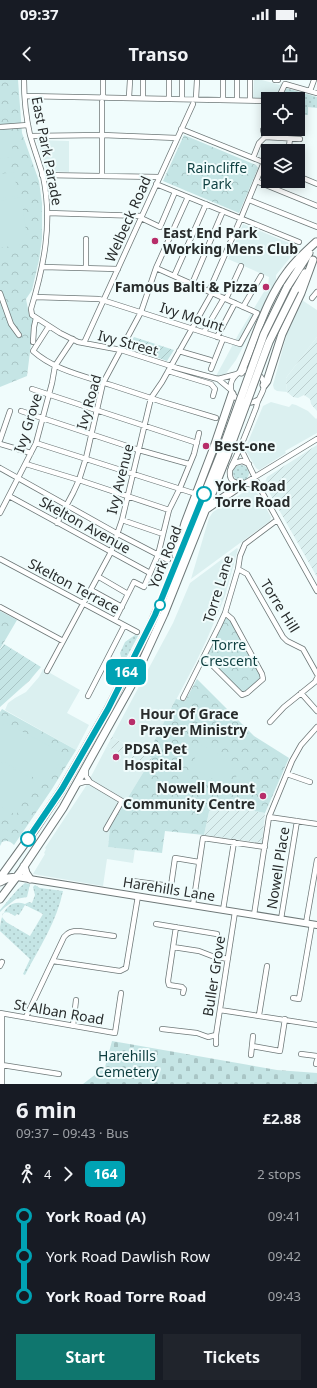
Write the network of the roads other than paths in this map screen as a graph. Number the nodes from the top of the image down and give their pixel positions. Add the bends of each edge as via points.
1 (24, 80) edge
2 (103, 80) edge
3 (130, 80) edge
4 (144, 80) edge
5 (170, 80) edge
6 (182, 80) edge
7 (197, 80) edge
8 (223, 80) edge
9 (237, 80) edge
10 (250, 80) edge
11 (314, 80) edge
12 (310, 91) junction
13 (281, 92) edge
14 (317, 93) edge
15 (24, 96) junction
16 (129, 97) junction
17 (143, 98) junction
18 (169, 98) junction
19 (182, 98) junction
20 (196, 98) junction
21 (102, 99) junction
22 (223, 99) junction
23 (237, 99) junction
24 (250, 100) junction
25 (261, 100) edge
26 (193, 104) dead end
27 (28, 125) junction
28 (0, 127) edge
29 (181, 129) junction
30 (102, 135) junction
31 (30, 136) junction
32 (265, 137) joint
33 (178, 138) junction
34 (290, 139) junction
35 (300, 139) dead end
36 (289, 144) edge
37 (253, 158) junction
38 (261, 161) edge
39 (261, 172) edge
40 (42, 175) junction
41 (102, 176) junction
42 (159, 177) junction
43 (305, 179) edge
44 (256, 182) junction
45 (156, 184) junction
46 (317, 184) edge
47 (175, 192) junction
48 (188, 197) junction
49 (249, 200) junction
50 (206, 204) junction
51 (317, 206) edge
52 (223, 211) junction
53 (48, 213) junction
54 (141, 217) junction
55 (241, 218) junction
56 (317, 227) edge
57 (86, 239) dead end
58 (300, 242) dead end
59 (317, 242) edge
60 (315, 258) edge
61 (241, 266) dead end
62 (43, 267) junction
63 (86, 268) junction
64 (156, 268) junction
65 (118, 269) junction
66 (174, 276) junction
67 (261, 276) dead end
68 (192, 284) junction
69 (210, 292) junction
70 (317, 292) edge
71 (0, 293) edge
72 (35, 297) junction
73 (225, 298) junction
74 (312, 298) dead end
75 (103, 300) junction
76 (235, 303) junction
77 (243, 307) junction
78 (141, 312) junction
79 (36, 318) junction
80 (49, 326) junction
81 (192, 328) junction
82 (204, 332) junction
83 (19, 335) dead end
84 (217, 336) junction
85 (223, 338) junction
86 (73, 339) junction
87 (33, 342) dead end
88 (84, 343) junction
89 (121, 350) junction
90 (179, 351) junction
91 (210, 360) dead end
92 (55, 366) junction
93 (169, 368) junction
94 (211, 368) dead end
95 (239, 373) junction
96 (218, 379) junction
97 (103, 383) junction
98 (264, 385) junction
99 (32, 389) dead end
100 (232, 392) junction
101 (50, 395) junction
102 (213, 396) dead end
103 (152, 398) junction
104 (259, 399) junction
105 (248, 403) junction
106 (96, 410) junction
107 (10, 411) dead end
108 (21, 411) dead end
109 (254, 412) junction
110 (43, 418) junction
111 (216, 418) dead end
112 (145, 425) junction
113 (199, 433) dead end
114 (91, 435) junction
115 (317, 439) edge
116 (0, 440) edge
117 (36, 443) junction
118 (197, 443) junction
119 (0, 444) edge
120 (240, 447) junction
121 (139, 450) junction
122 (31, 453) junction
123 (224, 454) junction
124 (86, 458) junction
125 (26, 464) junction
126 (189, 464) junction
127 (249, 464) junction
128 (231, 467) junction
129 (0, 468) edge
130 (252, 469) junction
131 (133, 474) junction
132 (18, 478) junction
133 (256, 478) junction
134 (79, 480) junction
135 (245, 483) junction
136 (180, 488) junction
137 (193, 492) junction
138 (262, 492) junction
139 (9, 496) junction
140 (128, 496) junction
141 (67, 505) junction
142 (169, 510) junction
143 (205, 510) junction
144 (0, 513) edge
145 (122, 520) junction
146 (277, 520) junction
147 (58, 523) junction
148 (118, 534) junction
149 (163, 534) junction
150 (111, 552) junction
151 (158, 555) junction
152 (0, 559) edge
153 (168, 560) dead end
154 (238, 569) junction
155 (150, 573) junction
156 (98, 577) junction
157 (91, 590) junction
158 (166, 590) junction
159 (317, 591) edge
160 (128, 594) junction
161 (84, 603) junction
162 (0, 607) edge
163 (122, 607) junction
164 (224, 613) junction
165 (115, 620) junction
166 (124, 626) junction
167 (137, 632) dead end
168 (63, 641) junction
169 (203, 658) junction
170 (47, 671) dead end
171 (317, 674) edge
172 (317, 678) edge
173 (301, 693) junction
174 (88, 696) dead end
175 (183, 698) dead end
176 (317, 711) edge
177 (270, 722) dead end
178 (317, 727) edge
179 (87, 767) junction
180 (287, 774) junction
181 (90, 782) junction
182 (310, 782) dead end
183 (77, 784) junction
184 (269, 817) junction
185 (297, 821) junction
186 (317, 824) edge
187 (106, 829) dead end
188 (234, 842) junction
189 (265, 847) junction
190 (317, 860) edge
191 (199, 862) junction
192 (24, 866) junction
193 (17, 877) junction
194 (0, 878) edge
195 (30, 879) junction
196 (0, 882) edge
197 (132, 887) dead end
198 (138, 896) junction
199 (0, 899) edge
200 (193, 905) junction
201 (223, 910) junction
202 (235, 912) junction
203 (254, 915) junction
204 (281, 919) junction
205 (156, 924) dead end
206 (312, 924) edge
207 (176, 927) junction
208 (217, 934) dead end
209 (114, 936) dead end
210 (173, 947) junction
211 (228, 959) junction
212 (53, 960) junction
213 (267, 966) dead end
214 (169, 983) junction
215 (166, 989) dead end
216 (121, 993) dead end
217 (183, 993) dead end
218 (293, 998) dead end
219 (76, 1000) dead end
220 (220, 1010) junction
221 (1, 1013) edge
222 (259, 1016) junction
223 (26, 1017) junction
224 (285, 1019) junction
225 (317, 1025) edge
226 (73, 1026) junction
227 (162, 1029) dead end
228 (216, 1035) junction
229 (253, 1036) dead end
230 (216, 1044) dead end
231 (252, 1046) junction
232 (251, 1054) dead end
233 (301, 1054) dead end
234 (317, 1056) edge
235 (2, 1065) junction
236 (59, 1074) dead end
237 (2, 1084) edge

1 - 15 street, East Park Parade
2 - 21 street
3 - 16 street
4 - 17 street
5 - 18 street
6 - 19 street
7 - 20 street
8 - 22 street
9 - 23 street
10 - 24 street
11 - 12 street
12 - 13 street via 285,84
12 - 14 street
15 - 21 street
15 - 27 street, East Park Parade
16 - 17 street
16 - 21 street
17 - 18 street
18 - 19 street
19 - 20 street
20 - 22 street
21 - 30 street
22 - 23 street
23 - 24 street
24 - 25 street
26 - 29 street, Welbeck Road
27 - 28 street
27 - 31 street, East Park Parade
29 - 33 street, Welbeck Road
29 - 37 street
30 - 31 street
30 - 33 street
30 - 41 street
31 - 40 street, East Park Parade
32 - 34 street
32 - 37 street
33 - 42 street, Welbeck Road
34 - 35 street
34 - 36 street
37 - 38 street
39 - 44 street, Ivy Avenue
40 - 41 street
40 - 53 street, East Park Parade
41 - 42 street
42 - 45 street, Welbeck Road
43 - 46 street
44 - 49 street, Ivy Avenue
44 - 51 street
45 - 47 street
45 - 54 street, Welbeck Road
47 - 48 street
47 - 54 street via 160,227
48 - 50 street
48 - 64 street, Ivy Road
49 - 55 street, Ivy Avenue
49 - 56 street
50 - 52 street
50 - 66 street
52 - 55 street
52 - 68 street
53 - 54 street
53 - 62 street, East Park Parade
54 - 65 street, Welbeck Road
55 - 58 street
55 - 69 street, Ivy Avenue
57 - 63 street
59 - 95 highway via 297,260 275,291
59 - 123 highway, York Road, bridge via 287,288 264,334
60 - 98 highway via 282,334
60 - 123 highway, York Road, bridge via 295,290 270,342
61 - 73 street
62 - 63 street
62 - 72 street, East Park Parade
63 - 65 street
64 - 66 street
64 - 78 street, Ivy Road
65 - 75 street, Welbeck Road
66 - 68 street
67 - 77 street
68 - 69 street
69 - 73 street
69 - 81 street, Ivy Avenue
70 - 74 street
71 - 83 street via 11,324
72 - 75 street, Ivy Mount
72 - 79 street, East Park Parade via 31,312
73 - 76 street
73 - 82 street
75 - 78 street, Ivy Mount
75 - 88 street, Welbeck Road
76 - 77 street
76 - 84 street
77 - 85 street, Ivy Mount via 257,313 240,344
78 - 81 street, Ivy Mount
78 - 89 street, Ivy Road
79 - 80 street, Ivy Street
79 - 87 street, East Park Parade
80 - 86 street, Ivy Street
80 - 92 street via 33,351
81 - 82 street, Ivy Mount
81 - 90 street, Ivy Avenue
82 - 84 street, Ivy Mount
84 - 85 street, Ivy Mount
85 - 94 street
86 - 88 street, Ivy Street
86 - 92 street, Ivy Grove
88 - 89 street, Ivy Street
89 - 93 street, Ivy Street
89 - 97 street, Ivy Road
90 - 91 street
90 - 93 street, Ivy Avenue
92 - 97 street
92 - 101 street, Ivy Grove
93 - 96 street, Ivy Street
93 - 102 street, Ivy Street via 211,384 215,389
93 - 103 street, Ivy Avenue
95 - 96 street
95 - 98 street via 249,370 257,373
95 - 100 street via 231,383
96 - 100 street, Ivy Street
97 - 103 street
97 - 106 street, Ivy Road
98 - 104 street
99 - 101 street
100 - 105 street via 238,401
100 - 137 highway via 214,447
101 - 106 street
101 - 110 street, Ivy Grove
103 - 111 street
103 - 112 street, Ivy Avenue
104 - 105 street
104 - 109 street
105 - 109 street
106 - 112 street
106 - 114 street, Ivy Road
107 - 116 street
108 - 110 street
109 - 120 street
110 - 114 street
110 - 117 street, Ivy Grove
112 - 118 street
112 - 121 street, Ivy Avenue
113 - 118 street
114 - 121 street
114 - 124 street, Ivy Road
115 - 133 street
117 - 122 street, Ivy Grove
117 - 124 street
118 - 126 street
119 - 122 street
120 - 127 street
120 - 128 street
121 - 126 street
121 - 131 street, Ivy Avenue
122 - 125 street, Ivy Grove
123 - 143 highway, York Road
123 - 158 highway, York Road
124 - 131 street
124 - 134 street, Ivy Road
125 - 132 street, Ivy Grove
125 - 134 street
126 - 136 street
127 - 128 street via 238,462
127 - 130 street
128 - 135 street via 231,478 236,483
129 - 132 street
130 - 133 street
130 - 135 street via 252,476
131 - 136 street
131 - 140 street, Ivy Avenue
132 - 139 street, Ivy Grove
132 - 141 street
133 - 135 street
133 - 138 street
134 - 140 street
134 - 141 street, Ivy Road
135 - 138 street
135 - 143 highway
136 - 137 street
136 - 142 street
137 - 158 highway
138 - 146 street
139 - 144 street, Ivy Grove
139 - 147 street, Skelton Avenue
140 - 142 street
140 - 145 street, Ivy Avenue
141 - 147 street, Ivy Road
141 - 148 street
142 - 149 street
143 - 179 highway, York Road via 149,649
145 - 148 street, Ivy Avenue
145 - 149 street
146 - 154 street, Torre Lane via 245,544
146 - 159 street
147 - 150 street, Skelton Avenue
148 - 150 street, Ivy Avenue
148 - 151 street
149 - 151 street
150 - 155 street, Skelton Avenue
150 - 156 street, Ivy Avenue
151 - 153 street
151 - 155 street
152 - 161 street, Skelton Terrace
154 - 164 street, Torre Lane
154 - 171 street, Torre Hill via 247,574 283,637 303,650
155 - 160 street via 144,587 134,582
156 - 157 street, Ivy Avenue
156 - 160 street
157 - 161 street, Ivy Avenue
157 - 163 street
158 - 194 highway, York Road via 83,754 36,828
160 - 163 street
161 - 165 street, Skelton Terrace
161 - 168 street, Ivy Avenue
162 - 168 street
163 - 165 street
164 - 169 street, Torre Lane
164 - 169 street via 232,619 263,680 247,694 240,694
165 - 166 street, Skelton Terrace
166 - 167 street, Skelton Terrace
166 - 174 street
168 - 170 street, Ivy Avenue
169 - 175 street, Torre Lane
172 - 173 street
173 - 176 street
173 - 177 street
178 - 180 street via 300,745
179 - 181 street via 86,776
179 - 183 highway, York Road
180 - 182 street
180 - 184 street
181 - 183 street
181 - 187 street via 122,801
183 - 192 highway, York Road
184 - 185 street
184 - 189 street
185 - 186 street
185 - 204 street, Nowell Place
188 - 189 street
188 - 191 street via 204,838
188 - 201 street
189 - 203 street
190 - 206 street
191 - 197 street via 175,858 170,886 132,881
191 - 200 street
192 - 193 highway, York Road
192 - 195 highway
193 - 195 main road, Harehills Lane
193 - 196 highway
193 - 199 highway, York Road
195 - 198 main road, Harehills Lane
198 - 200 main road, Harehills Lane
198 - 212 street via 126,968 120,971
200 - 201 main road, Harehills Lane
201 - 202 main road, Harehills Lane
202 - 203 main road, Harehills Lane
202 - 211 street, Buller Grove
203 - 204 main road, Harehills Lane
204 - 206 main road, Harehills Lane
205 - 207 street
206 - 218 street via 299,999
207 - 208 street
207 - 210 street
209 - 212 street via 78,930 70,932 64,937
210 - 211 street
210 - 214 street
211 - 220 street, Buller Grove
212 - 223 street
213 - 222 street
214 - 215 street
214 - 217 street via 182,987
216 - 226 street, St Alban Road via 115,1033
219 - 226 street
220 - 222 street
220 - 228 street, Buller Grove
221 - 223 street, St Alban Road
221 - 235 street
222 - 224 street
223 - 226 street, St Alban Road
224 - 225 street
224 - 231 street via 280,1051
227 - 228 street via 208,1037
228 - 230 street, Buller Grove
229 - 231 street
231 - 232 street
233 - 234 street
235 - 236 street
235 - 237 street

